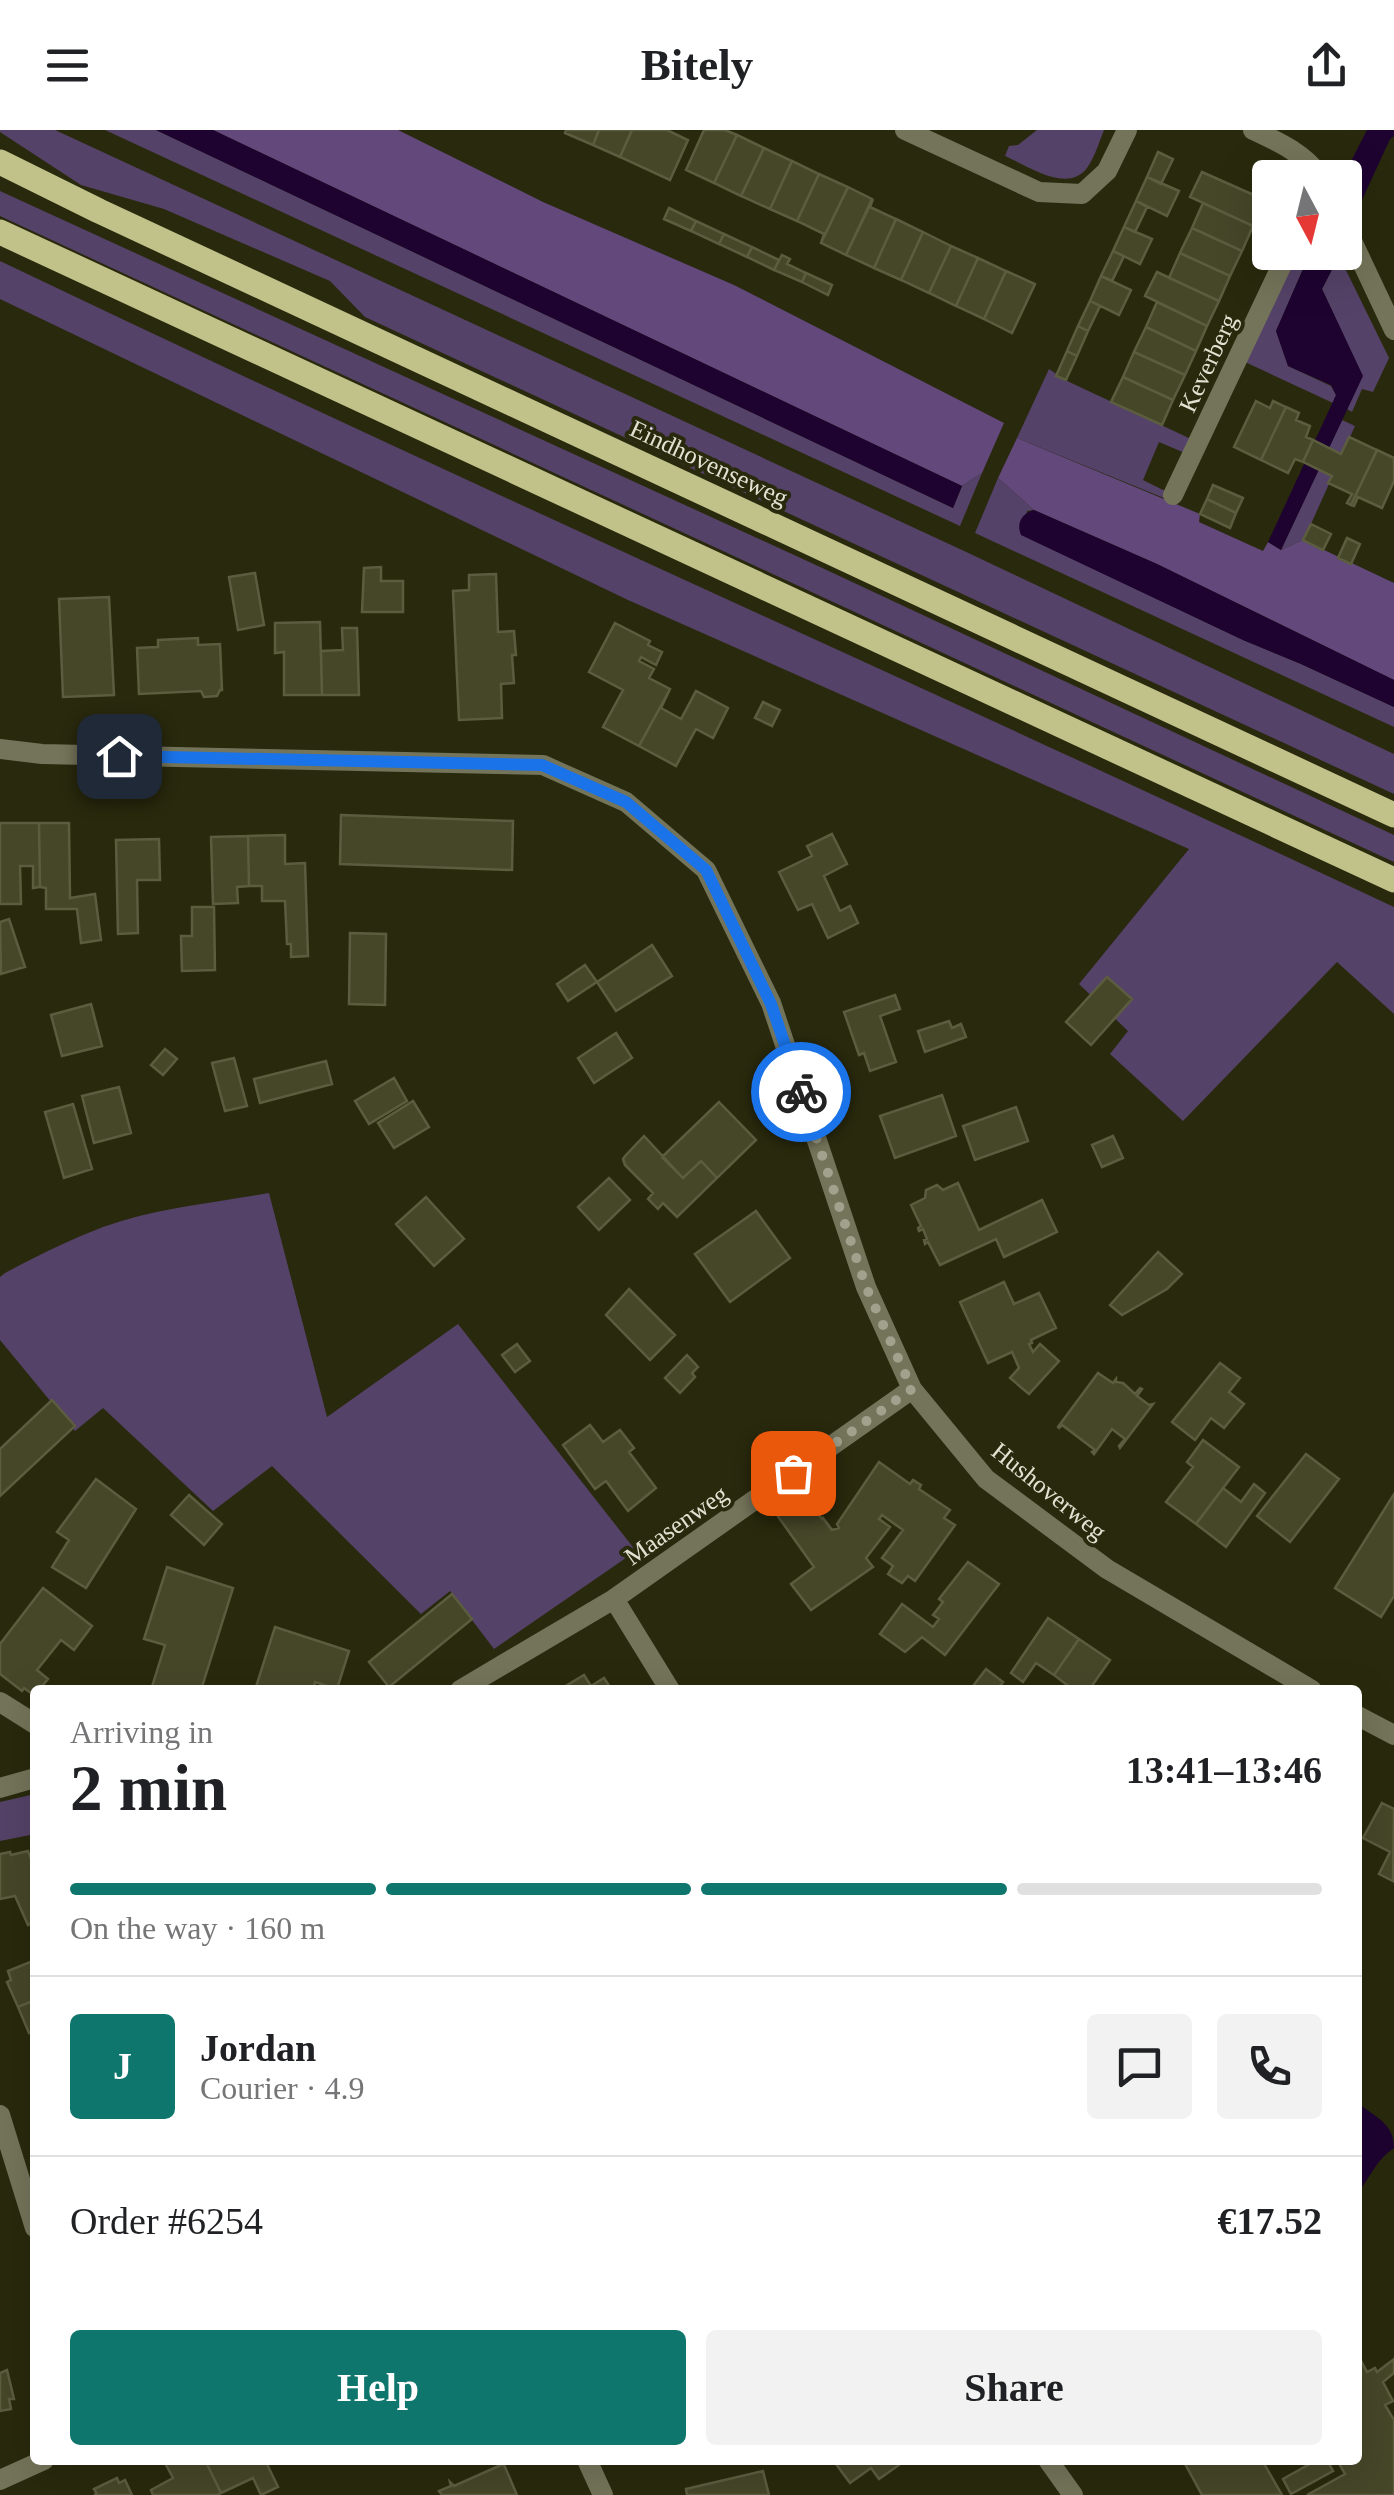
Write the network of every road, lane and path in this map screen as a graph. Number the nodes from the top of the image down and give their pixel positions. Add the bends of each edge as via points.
1 (905, 130) edge
2 (1127, 130) edge
3 (1253, 130) edge
4 (1307, 160) edge
5 (0, 162) edge
6 (0, 232) edge
7 (1362, 262) edge
8 (1280, 270) edge
9 (1394, 330) edge
10 (1174, 495) dead end
11 (0, 749) edge
12 (1394, 815) edge
13 (1394, 880) edge
14 (912, 1389) junction
15 (614, 1600) junction
16 (469, 1685) edge
17 (667, 1685) edge
18 (1304, 1685) edge
19 (0, 1702) edge
20 (1362, 1718) edge
21 (30, 1721) edge
22 (1394, 1734) edge
23 (30, 1779) edge
24 (0, 1788) edge
25 (0, 2115) edge
26 (30, 2212) edge
27 (33, 2465) edge
28 (589, 2465) edge
29 (1052, 2465) edge
30 (0, 2480) edge
31 (604, 2495) edge
32 (1073, 2495) edge

1 - 2 street via 1038,192 1082,194 1107,171
3 - 4 street
5 - 12 main road, Eindhovenseweg
6 - 13 main road
7 - 9 street
8 - 10 street, Keverberg
11 - 14 street, Hushoverweg via 542,765 626,802 706,870 771,1004 866,1287
14 - 15 street, Maasenweg
14 - 18 street, Hushoverweg via 986,1479 1107,1569
15 - 16 street, Maasenweg
15 - 17 street
19 - 21 street
20 - 22 street
23 - 24 street
25 - 26 street
27 - 30 street
28 - 31 street
29 - 32 street

